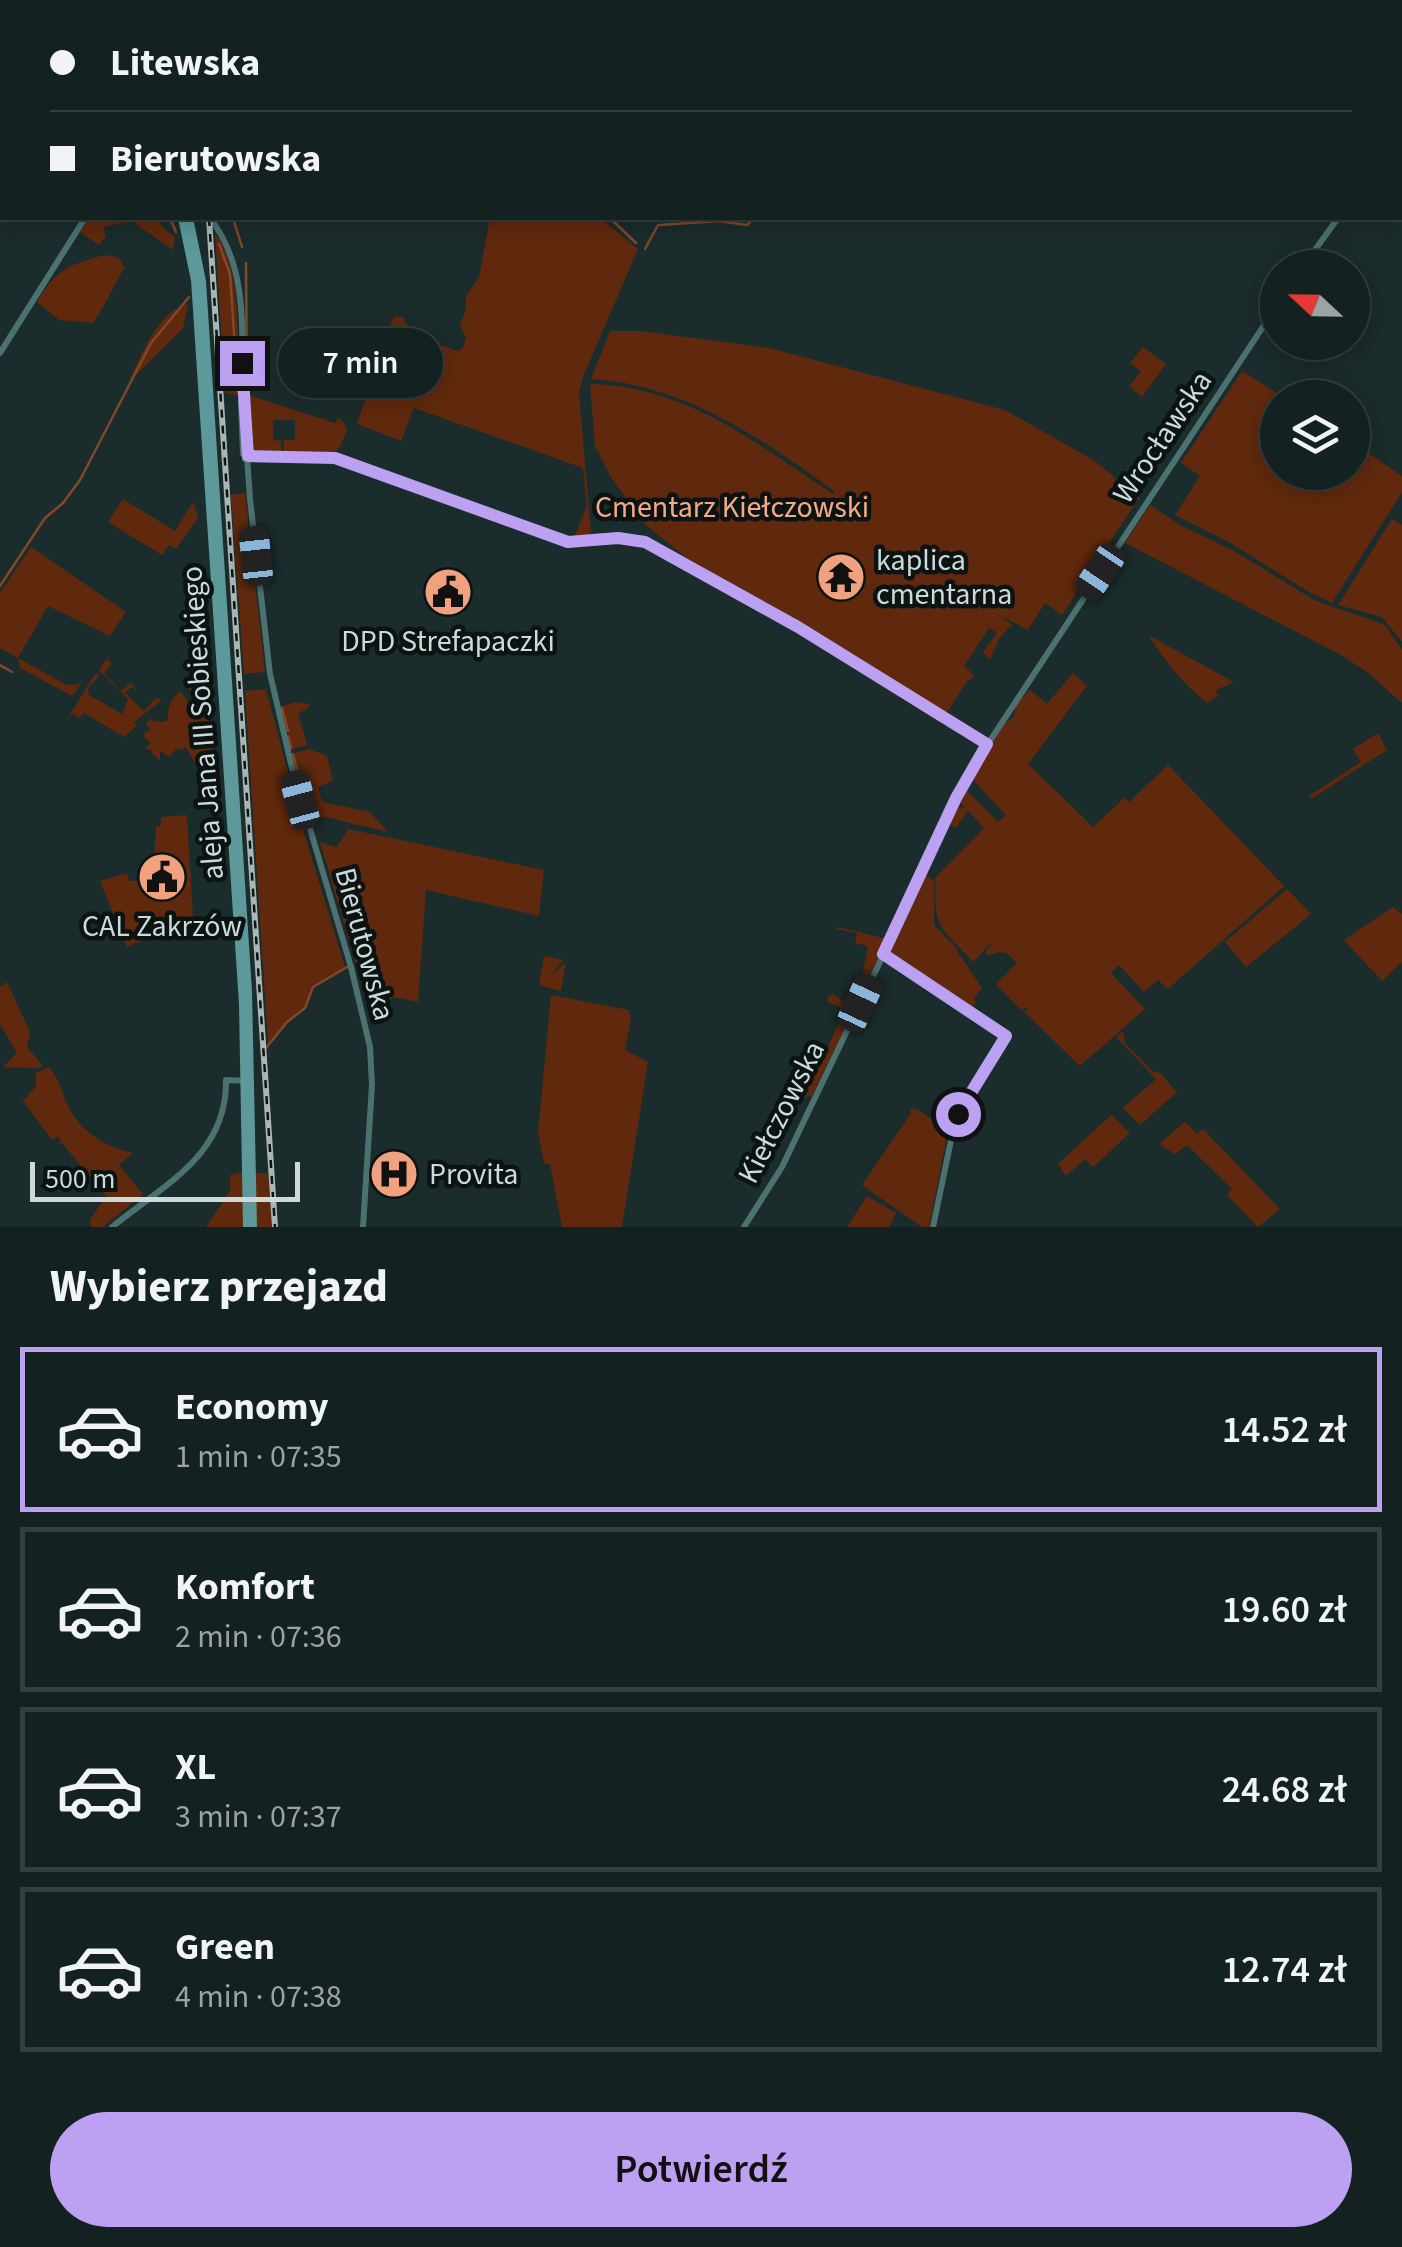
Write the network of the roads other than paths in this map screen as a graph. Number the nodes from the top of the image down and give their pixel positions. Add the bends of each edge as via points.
1 (84, 220) edge
2 (185, 220) edge
3 (186, 220) edge
4 (211, 220) edge
5 (1337, 220) edge
6 (1315, 250) edge
7 (1260, 331) edge
8 (0, 352) edge
9 (246, 458) junction
10 (1052, 646) joint
11 (987, 744) junction
12 (883, 954) junction
13 (245, 1079) junction
14 (252, 1092) junction
15 (112, 1227) edge
16 (250, 1227) edge
17 (364, 1227) edge
18 (744, 1227) edge
19 (933, 1227) edge

1 - 8 street
2 - 13 main road, aleja Jana III Sobieskiego via 196,294
3 - 14 main road, aleja Jana III Sobieskiego via 203,298
4 - 9 street, Bierutowska via 236,262
5 - 6 street
7 - 10 street, Wrocławska
9 - 11 street via 340,459 568,542 630,539 656,546
9 - 17 street, Bierutowska via 274,693 370,1047
10 - 11 street, Kiełczowska
11 - 12 street, Kiełczowska
12 - 18 street, Kiełczowska via 782,1166
12 - 19 street via 1006,1036 955,1121
13 - 14 street
13 - 15 street via 226,1080 224,1113 209,1145
13 - 16 main road, aleja Jana III Sobieskiego
14 - 16 main road, aleja Jana III Sobieskiego

